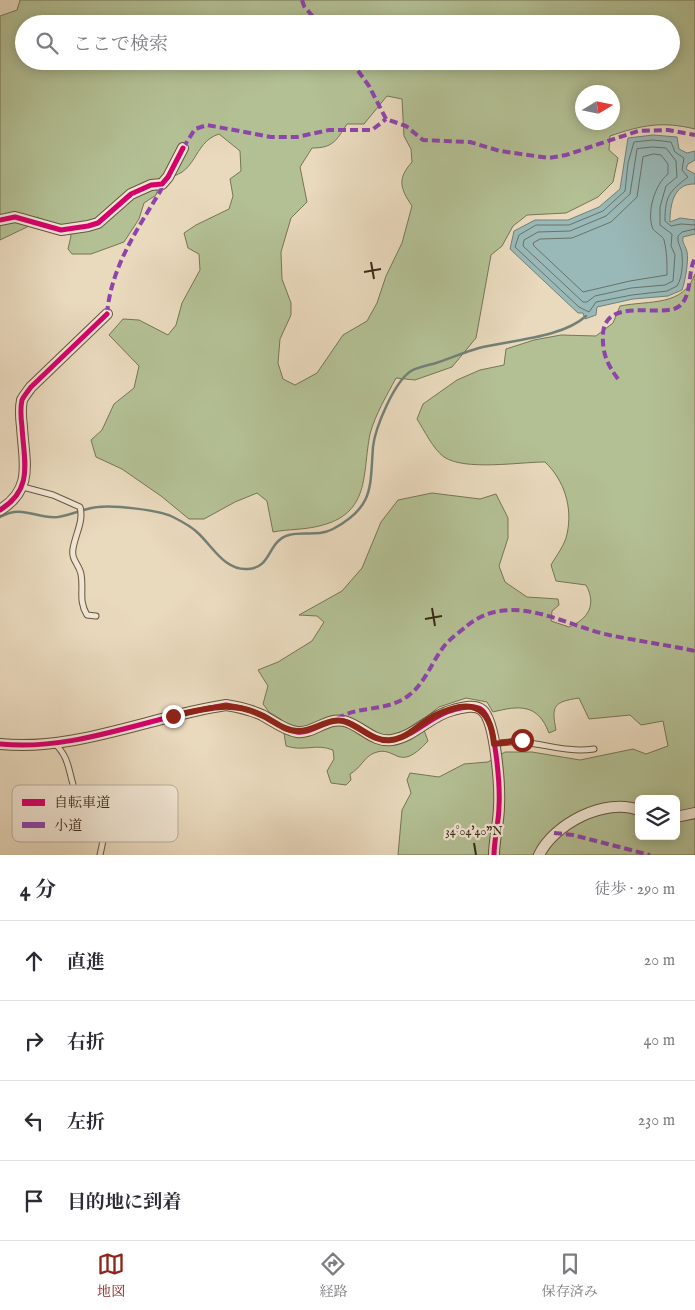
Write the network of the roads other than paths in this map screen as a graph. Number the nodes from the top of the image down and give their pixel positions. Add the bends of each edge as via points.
1 (183, 148) dead end
2 (0, 220) edge
3 (107, 314) dead end
4 (23, 486) junction
5 (0, 510) edge
6 (96, 616) dead end
7 (53, 743) junction
8 (0, 744) edge
9 (494, 744) junction
10 (594, 749) dead end
11 (74, 785) edge
12 (635, 809) edge
13 (695, 813) edge
14 (680, 816) edge
15 (103, 842) edge
16 (100, 855) edge
17 (494, 855) edge
18 (539, 855) edge

1 - 2 street via 162,184 131,194 98,223 61,230 22,218
3 - 4 street via 22,400
4 - 5 street via 18,497
4 - 6 lane via 80,507 82,514 72,550 73,560 81,572 83,608 87,615
7 - 8 street
7 - 9 street via 226,705 261,714 297,732 336,720 347,722 378,739 392,740 406,735 434,716 471,706 482,710 489,719
7 - 11 lane via 66,756
9 - 10 lane via 522,740 569,750
9 - 17 street via 499,788
12 - 18 street via 611,806 568,824 554,833
13 - 14 street
15 - 16 lane

